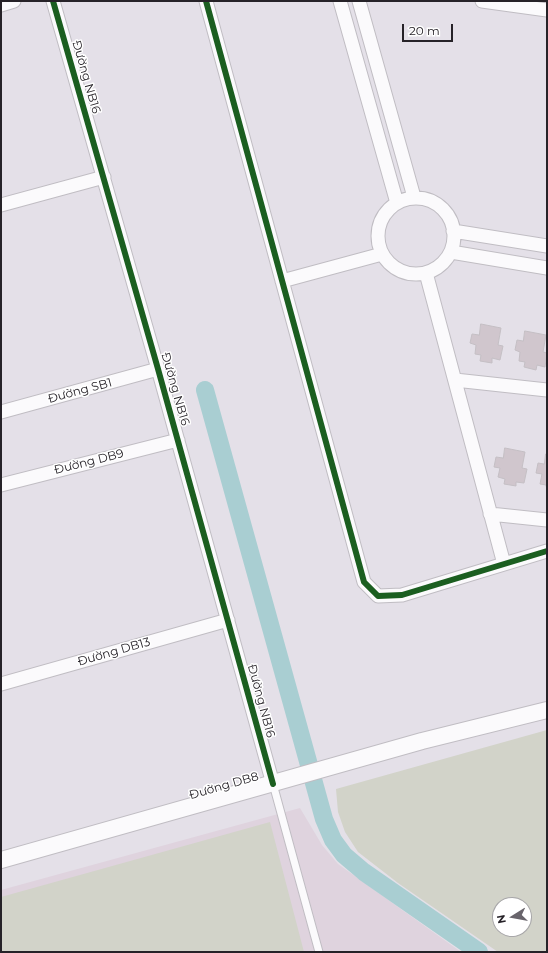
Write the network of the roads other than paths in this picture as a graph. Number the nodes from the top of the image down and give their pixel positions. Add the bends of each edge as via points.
1 (14, 1) edge
2 (53, 1) edge
3 (206, 1) edge
4 (340, 1) edge
5 (359, 1) edge
6 (482, 1) edge
7 (1, 5) edge
8 (547, 10) edge
9 (104, 177) junction
10 (414, 198) junction
11 (397, 203) junction
12 (1, 205) edge
13 (454, 231) junction
14 (547, 246) edge
15 (451, 252) junction
16 (382, 254) junction
17 (547, 268) edge
18 (426, 273) junction
19 (282, 281) junction
20 (158, 369) junction
21 (454, 380) junction
22 (547, 390) edge
23 (1, 412) edge
24 (178, 440) junction
25 (1, 485) edge
26 (490, 514) junction
27 (547, 520) edge
28 (547, 551) edge
29 (504, 564) junction
30 (228, 620) junction
31 (1, 684) edge
32 (547, 710) edge
33 (273, 784) junction
34 (1, 860) edge
35 (319, 952) edge

1 - 7 street
2 - 9 street, Đường NB16
3 - 19 street
4 - 11 street
5 - 10 street
6 - 8 street
9 - 12 street
9 - 20 street, Đường NB16
10 - 11 street
10 - 13 street via 426,199 437,204 447,213
11 - 16 street via 384,214 378,225 377,237
13 - 14 street
13 - 15 street
15 - 17 street
15 - 18 street via 444,263
16 - 18 street via 394,269 407,274
16 - 19 street
18 - 21 street
19 - 29 street via 364,582 378,596 402,595
20 - 23 street, Đường SB1
20 - 24 street, Đường NB16
21 - 22 street
21 - 26 street
24 - 25 street, Đường DB9
24 - 30 street, Đường NB16
26 - 27 street
26 - 29 street
28 - 29 street
30 - 31 street, Đường DB13
30 - 33 street, Đường NB16
32 - 33 street, Đường DB8
33 - 34 street, Đường DB8
33 - 35 lane, Đường NB16

